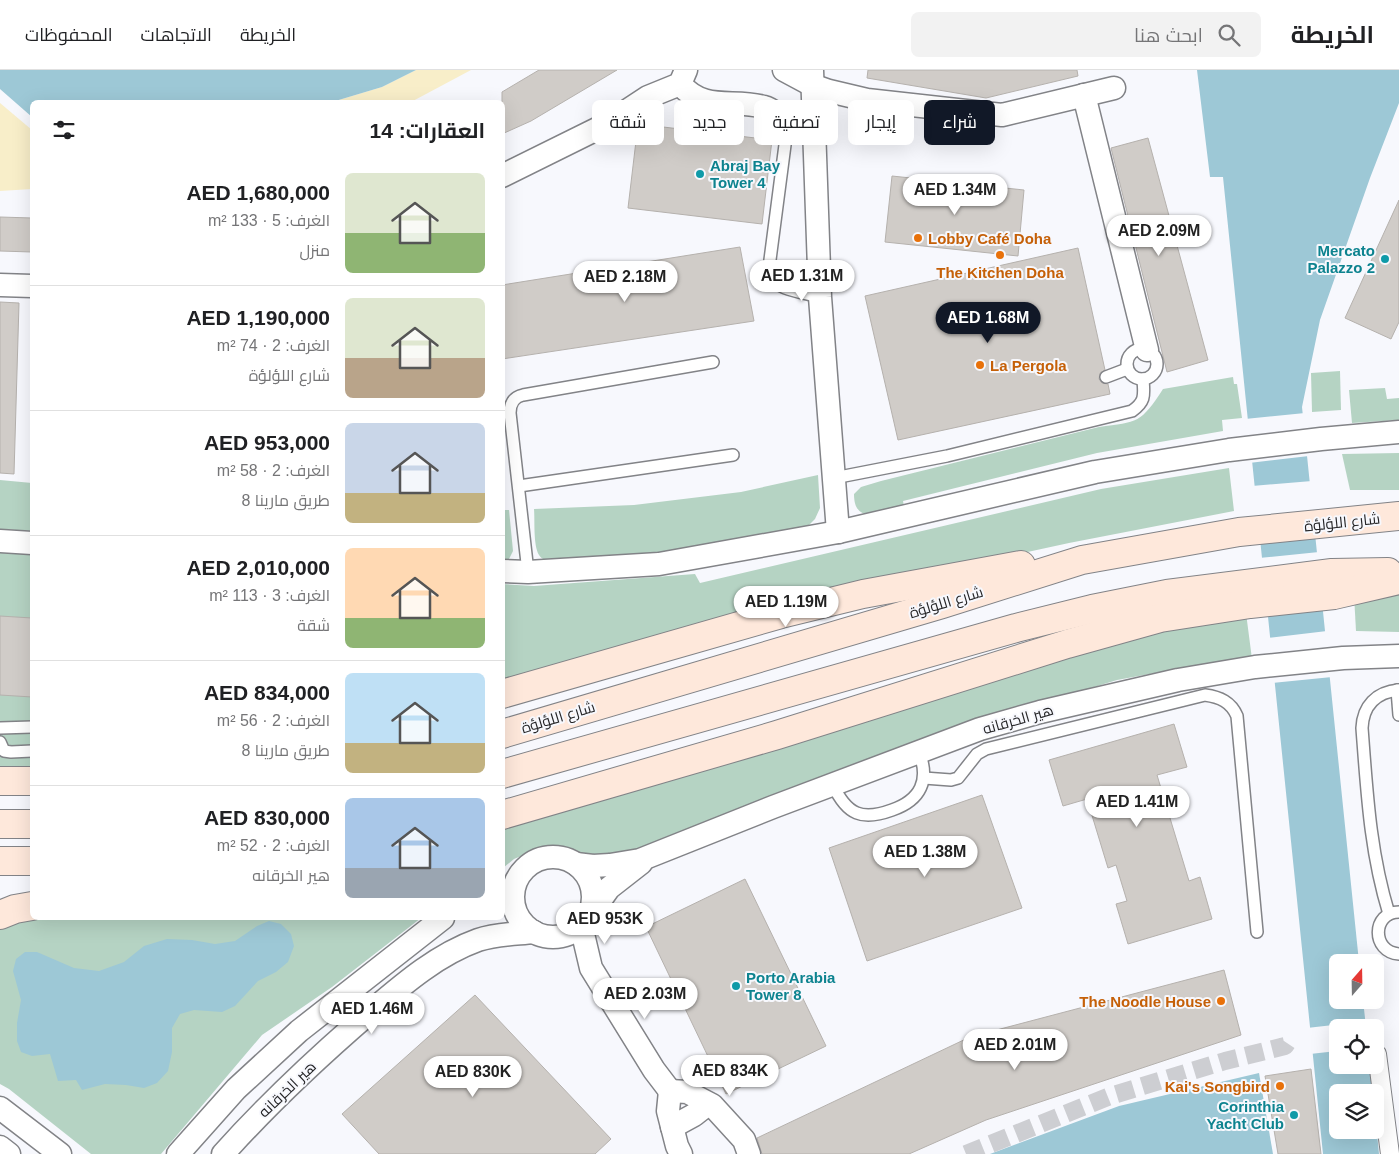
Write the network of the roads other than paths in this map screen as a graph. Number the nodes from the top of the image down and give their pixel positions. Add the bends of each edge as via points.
1 (784, 70) edge
2 (683, 77) edge
3 (812, 78) edge
4 (1114, 88) dead end
5 (1084, 95) junction
6 (812, 100) edge
7 (754, 106) edge
8 (785, 145) edge
9 (814, 145) edge
10 (505, 175) edge
11 (0, 285) edge
12 (30, 286) edge
13 (820, 297) junction
14 (1147, 350) junction
15 (713, 362) dead end
16 (1127, 369) junction
17 (1106, 377) dead end
18 (1143, 379) junction
19 (1399, 432) edge
20 (733, 455) dead end
21 (834, 478) junction
22 (519, 486) junction
23 (1399, 516) edge
24 (838, 532) junction
25 (0, 541) edge
26 (30, 543) edge
27 (1082, 560) junction
28 (505, 571) edge
29 (528, 572) junction
30 (1399, 572) edge
31 (1399, 580) edge
32 (1333, 584) junction
33 (1249, 593) junction
34 (1399, 656) edge
35 (505, 682) edge
36 (534, 685) junction
37 (1398, 690) edge
38 (505, 693) edge
39 (1399, 715) edge
40 (30, 727) edge
41 (0, 732) edge
42 (505, 733) edge
43 (0, 742) edge
44 (30, 751) edge
45 (919, 752) junction
46 (505, 773) edge
47 (924, 778) junction
48 (0, 781) edge
49 (30, 781) edge
50 (833, 785) junction
51 (505, 814) edge
52 (0, 824) edge
53 (30, 824) edge
54 (654, 854) junction
55 (0, 861) edge
56 (30, 862) edge
57 (576, 864) junction
58 (511, 878) edge
59 (30, 906) edge
60 (1394, 913) edge
61 (0, 916) edge
62 (589, 917) junction
63 (440, 920) edge
64 (1257, 932) dead end
65 (538, 934) junction
66 (1399, 954) edge
67 (592, 968) junction
68 (1380, 1074) edge
69 (670, 1091) junction
70 (708, 1104) junction
71 (0, 1108) edge
72 (672, 1127) junction
73 (0, 1147) edge
74 (9, 1154) edge
75 (60, 1154) edge
76 (178, 1154) edge
77 (223, 1154) edge
78 (681, 1154) edge
79 (749, 1154) edge
80 (1390, 1154) edge

1 - 3 street
2 - 7 street via 687,92 698,99
2 - 10 street via 608,124
3 - 5 street via 830,91 867,100 1002,115
3 - 6 street
4 - 5 street
5 - 14 street
8 - 13 lane via 768,275 779,286
9 - 13 street
11 - 12 street
13 - 21 street
14 - 16 lane via 1137,350 1129,356
14 - 18 lane via 1155,356 1157,366 1153,375
15 - 22 lane via 517,397 510,409
16 - 17 lane
16 - 18 lane via 1133,377
18 - 21 lane via 1141,404 1132,411 947,456
19 - 24 street via 1229,450 1095,472
20 - 22 lane
21 - 24 street
22 - 29 lane
23 - 27 main road, شارع اللؤلؤة via 1239,532
24 - 29 street via 659,564
25 - 26 street
27 - 36 main road via 1027,564 863,594 781,614
27 - 42 main road, شارع اللؤلؤة
28 - 29 street
30 - 32 main road
31 - 32 main road
32 - 33 main road
33 - 46 main road via 1167,594 1092,609
33 - 51 main road via 1068,644 787,732
34 - 45 street, هير الخرقانه via 1255,667 1178,680 1040,712 980,729
35 - 36 lane
36 - 38 main road
37 - 39 lane
37 - 60 lane via 1388,691 1371,702 1362,718 1374,859
40 - 41 lane
43 - 44 lane via 4,750
45 - 47 lane
45 - 50 street, هير الخرقانه
47 - 50 lane via 911,801 869,816 844,804
47 - 64 lane via 958,778 977,754 994,747 1205,695 1222,700 1233,707 1237,716
48 - 49 main road
50 - 54 street, هير الخرقانه
52 - 53 main road
54 - 57 street, هير الخرقانه via 610,866
54 - 62 street, هير الخرقانه via 620,878 600,899
55 - 56 main road
57 - 58 street via 557,856 546,857 536,860
57 - 62 street via 589,877 594,895
58 - 65 street via 515,884 514,906 522,921
59 - 61 main road
60 - 66 lane via 1380,923 1378,936 1384,948
62 - 65 street via 571,933 551,937
62 - 67 street via 583,934
63 - 76 street via 299,1031 236,1089
65 - 67 street
65 - 77 street, هير الخرقانه via 497,935 479,940 435,962 388,997 312,1064
67 - 69 street
68 - 80 street
69 - 70 street via 687,1092
69 - 72 street via 668,1111
70 - 72 street
70 - 79 street via 744,1140
71 - 75 street
72 - 78 street
73 - 74 street

